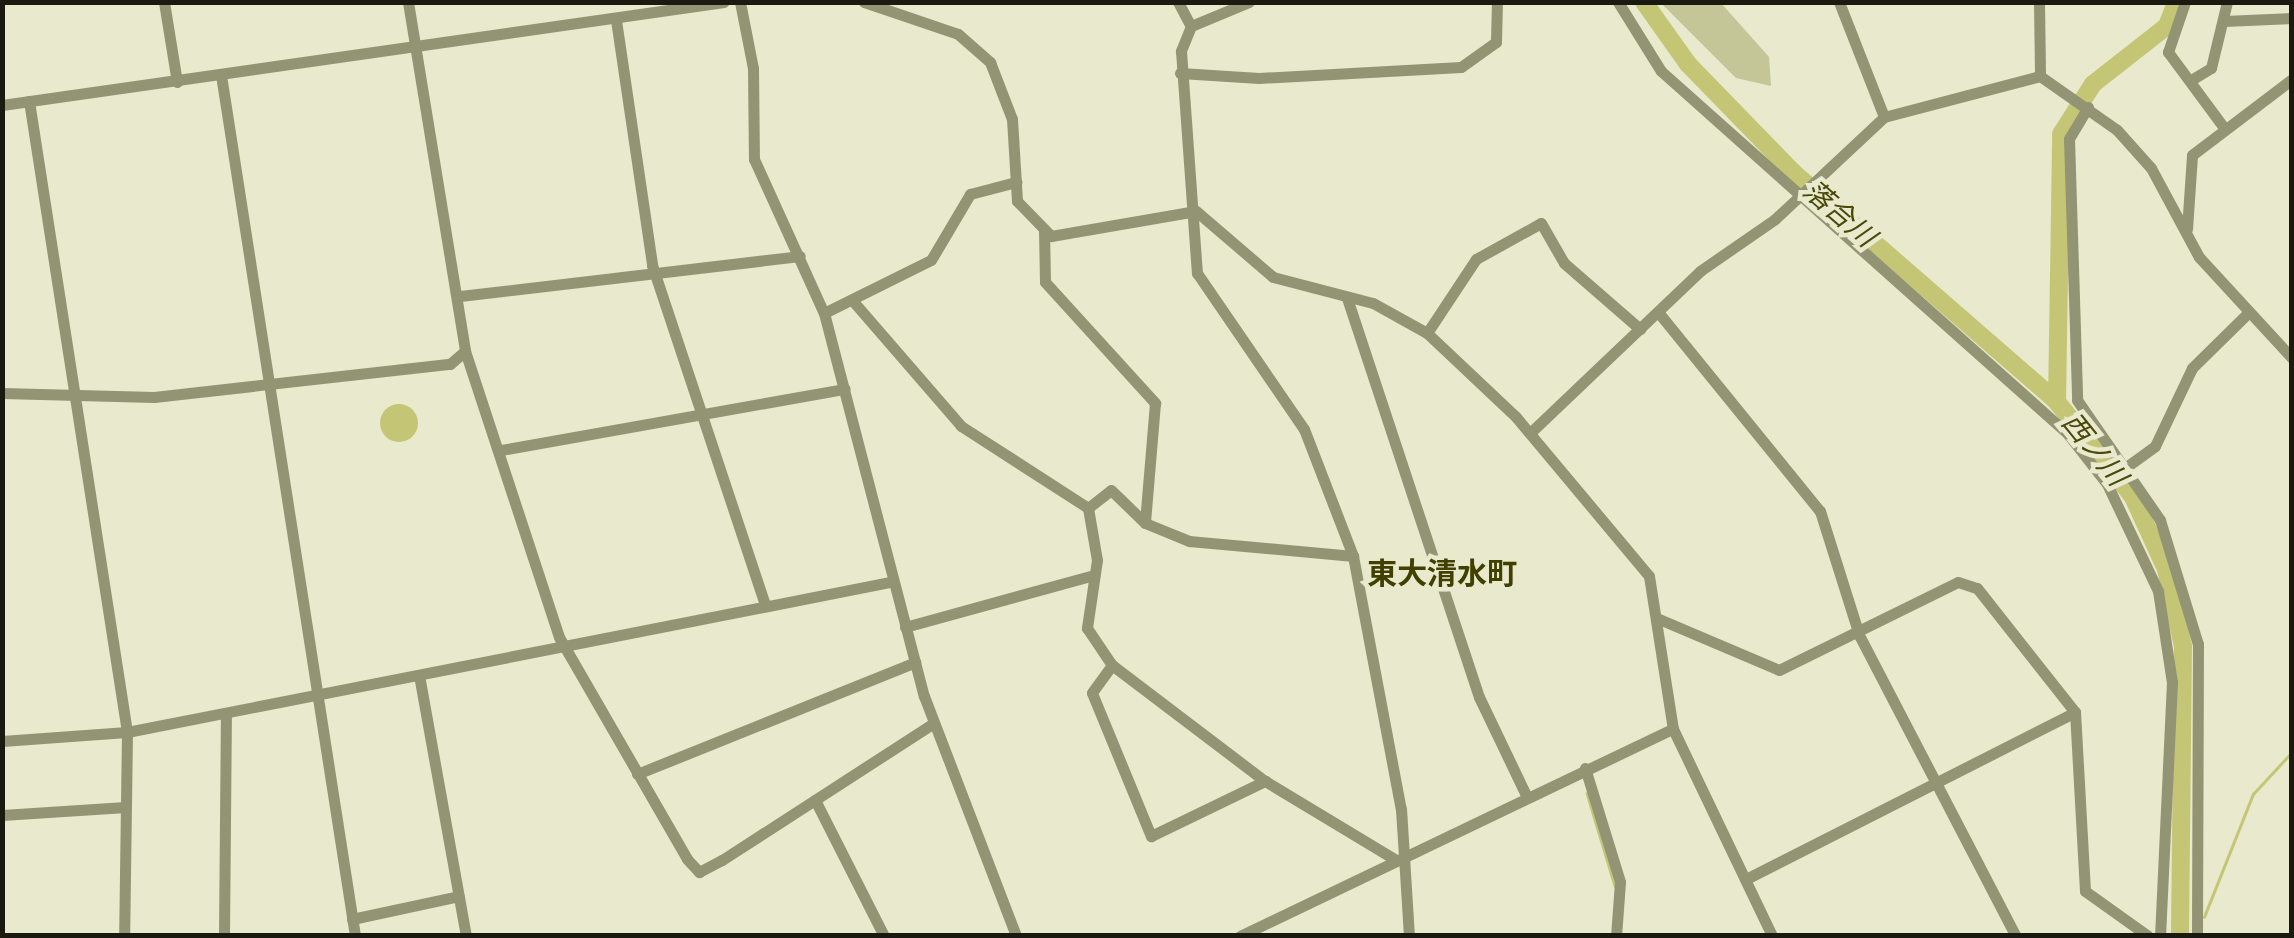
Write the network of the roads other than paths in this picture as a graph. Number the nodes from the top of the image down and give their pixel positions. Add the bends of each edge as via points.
1 (164, 2) edge
2 (408, 2) edge
3 (724, 2) edge
4 (740, 2) edge
5 (864, 2) edge
6 (1178, 2) edge
7 (1249, 2) edge
8 (1498, 2) edge
9 (1618, 2) edge
10 (1839, 2) edge
11 (2039, 2) edge
12 (2185, 2) edge
13 (2227, 2) edge
14 (687, 5) edge
15 (2292, 18) edge
16 (616, 20) junction
17 (2224, 21) junction
18 (1192, 26) junction
19 (415, 47) junction
20 (1180, 73) junction
21 (221, 75) junction
22 (2040, 76) junction
23 (2292, 79) edge
24 (2191, 80) junction
25 (177, 82) junction
26 (29, 101) junction
27 (2082, 103) junction
28 (2, 105) edge
29 (1884, 118) junction
30 (2222, 125) junction
31 (1016, 182) junction
32 (1800, 195) junction
33 (1196, 211) junction
34 (1044, 230) junction
35 (2186, 234) junction
36 (800, 256) junction
37 (656, 274) junction
38 (460, 296) junction
39 (1347, 298) junction
40 (852, 300) junction
41 (824, 312) junction
42 (1658, 312) junction
43 (2247, 314) junction
44 (1640, 329) junction
45 (1426, 332) junction
46 (465, 351) junction
47 (2292, 358) edge
48 (271, 384) junction
49 (845, 389) junction
50 (2, 392) edge
51 (74, 394) junction
52 (706, 413) junction
53 (1530, 434) junction
54 (501, 450) junction
55 (2129, 465) junction
56 (1088, 508) junction
57 (1145, 523) junction
58 (1353, 556) junction
59 (1094, 575) junction
60 (890, 582) junction
61 (765, 604) junction
62 (1659, 619) junction
63 (905, 627) junction
64 (1859, 635) junction
65 (562, 644) junction
66 (915, 662) junction
67 (1112, 665) junction
68 (418, 674) junction
69 (312, 696) junction
70 (2075, 712) junction
71 (226, 713) junction
72 (934, 723) junction
73 (1673, 729) junction
74 (126, 732) junction
75 (2, 741) edge
76 (1584, 768) junction
77 (637, 774) junction
78 (1940, 779) junction
79 (1264, 781) junction
80 (1527, 797) junction
81 (815, 800) junction
82 (126, 806) junction
83 (2, 815) edge
84 (1401, 856) junction
85 (1746, 879) junction
86 (459, 896) junction
87 (352, 919) junction
88 (124, 936) edge
89 (224, 936) edge
90 (354, 936) edge
91 (466, 936) edge
92 (884, 936) edge
93 (1016, 936) edge
94 (1240, 936) edge
95 (1409, 936) edge
96 (1616, 936) edge
97 (1772, 936) edge
98 (2016, 936) edge
99 (2148, 936) edge
100 (2160, 936) edge
101 (2197, 936) edge

1 - 25 street
2 - 19 street
3 - 14 street
4 - 36 street via 753,68 754,159
5 - 31 street via 958,34 990,62 1012,118
6 - 18 street
7 - 18 street
8 - 20 street via 1496,42 1461,67 1259,78
9 - 32 street via 1662,72
10 - 29 street
11 - 22 street
12 - 24 street via 2167,45
13 - 17 street
14 - 16 street
15 - 17 street
16 - 19 street
16 - 37 street
17 - 24 street via 2210,68
18 - 20 street
19 - 21 street
19 - 38 street
20 - 33 street
21 - 25 street
21 - 48 street
22 - 27 street
22 - 29 street
23 - 30 street
24 - 30 street
25 - 26 street
26 - 28 street
26 - 51 street
27 - 35 street via 2151,168
27 - 55 street via 2069,140 2075,385 2077,400
29 - 32 street
30 - 35 street via 2192,155
31 - 34 street via 1020,209
31 - 40 street via 970,194 930,260
32 - 42 street
32 - 100 street via 2068,434 2148,560 2172,682
33 - 34 street via 1071,235
33 - 39 street via 1267,274
33 - 58 street via 1201,286 1304,430
34 - 57 street via 1045,282 1155,403
35 - 43 street
36 - 37 street
36 - 41 street
37 - 38 street
37 - 52 street
38 - 46 street
39 - 45 street
39 - 80 street via 1483,708
40 - 41 street
40 - 56 street via 961,426
41 - 49 street
42 - 44 street
42 - 64 street via 1820,512
43 - 47 street
43 - 55 street via 2192,368 2155,446
44 - 45 street via 1564,264 1541,222 1476,259
44 - 53 street
45 - 53 street
46 - 48 street via 450,364
46 - 54 street
48 - 51 street
48 - 69 street
49 - 52 street
49 - 60 street
50 - 51 street
51 - 74 street
52 - 54 street
52 - 61 street
53 - 62 street via 1640,560
54 - 65 street
55 - 101 street via 2171,544 2198,644
56 - 57 street via 1111,490
56 - 59 street
57 - 58 street via 1189,541
58 - 84 street
59 - 63 street
59 - 67 street via 1086,628
60 - 61 street
60 - 63 street
61 - 65 street
62 - 64 street via 1779,670
62 - 73 street
63 - 66 street
64 - 70 street via 1958,582 1977,588
64 - 78 street
65 - 68 street
65 - 77 street
66 - 72 street
66 - 77 street
67 - 79 street
67 - 79 street via 1092,693 1151,836
68 - 69 street
68 - 86 street
69 - 71 street
69 - 87 street
70 - 78 street
70 - 99 street via 2085,891
71 - 74 street
71 - 89 street
72 - 81 street
72 - 93 street
73 - 76 street
73 - 85 street
74 - 75 street
74 - 82 street
76 - 80 street
76 - 96 street via 1620,882
77 - 81 street via 699,872
78 - 85 street
78 - 98 street
79 - 84 street
80 - 84 street
81 - 92 street
82 - 83 street
82 - 88 street
84 - 94 street
84 - 95 street
85 - 97 street
86 - 87 street
86 - 91 street
87 - 90 street

